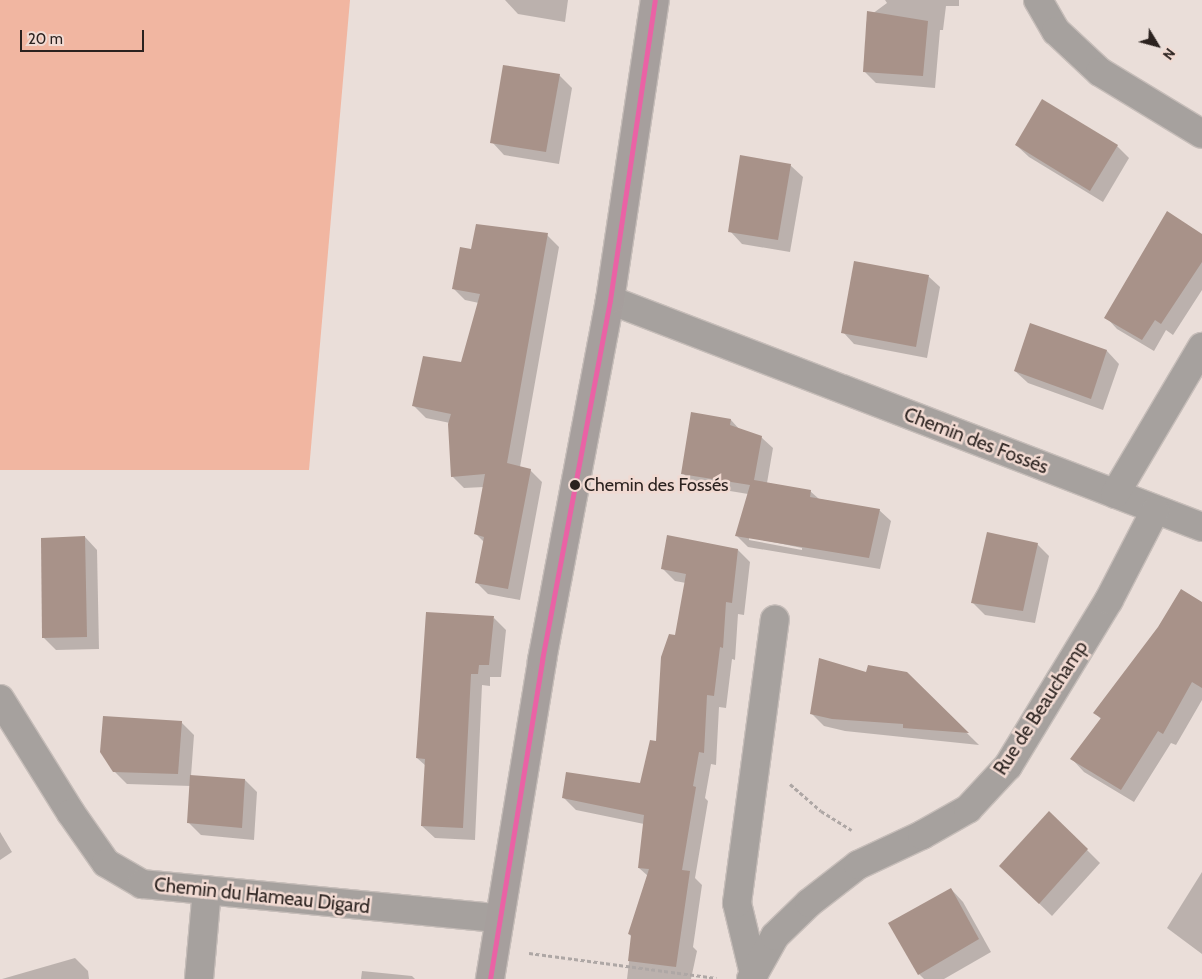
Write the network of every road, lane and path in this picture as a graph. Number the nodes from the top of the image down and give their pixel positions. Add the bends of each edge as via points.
1 (655, 0) edge
2 (1038, 0) edge
3 (1202, 134) edge
4 (610, 300) junction
5 (1202, 347) edge
6 (1114, 494) junction
7 (1155, 511) junction
8 (1202, 527) edge
9 (774, 620) dead end
10 (0, 699) edge
11 (757, 752) junction
12 (884, 852) junction
13 (207, 890) junction
14 (498, 918) junction
15 (494, 948) junction
16 (752, 977) edge
17 (199, 979) edge
18 (490, 979) edge
19 (726, 979) edge

1 - 4 main road
2 - 3 street via 1056,31 1100,72
4 - 6 street, Chemin des Fossés
4 - 14 main road via 542,660
5 - 6 street
6 - 7 street, Chemin des Fossés
7 - 8 street, Chemin des Fossés
7 - 12 street, Rue de Beauchamp via 1109,600 1008,766 968,808 922,836
9 - 11 street
10 - 13 street, Chemin du Hameau Digard via 71,813 106,862 142,884
11 - 12 path via 777,774 821,811
11 - 16 street via 737,903
12 - 16 street, Rue de Beauchamp via 858,864 809,903 775,936
13 - 14 street, Chemin du Hameau Digard
13 - 17 street
14 - 15 main road
15 - 18 main road
15 - 19 path

